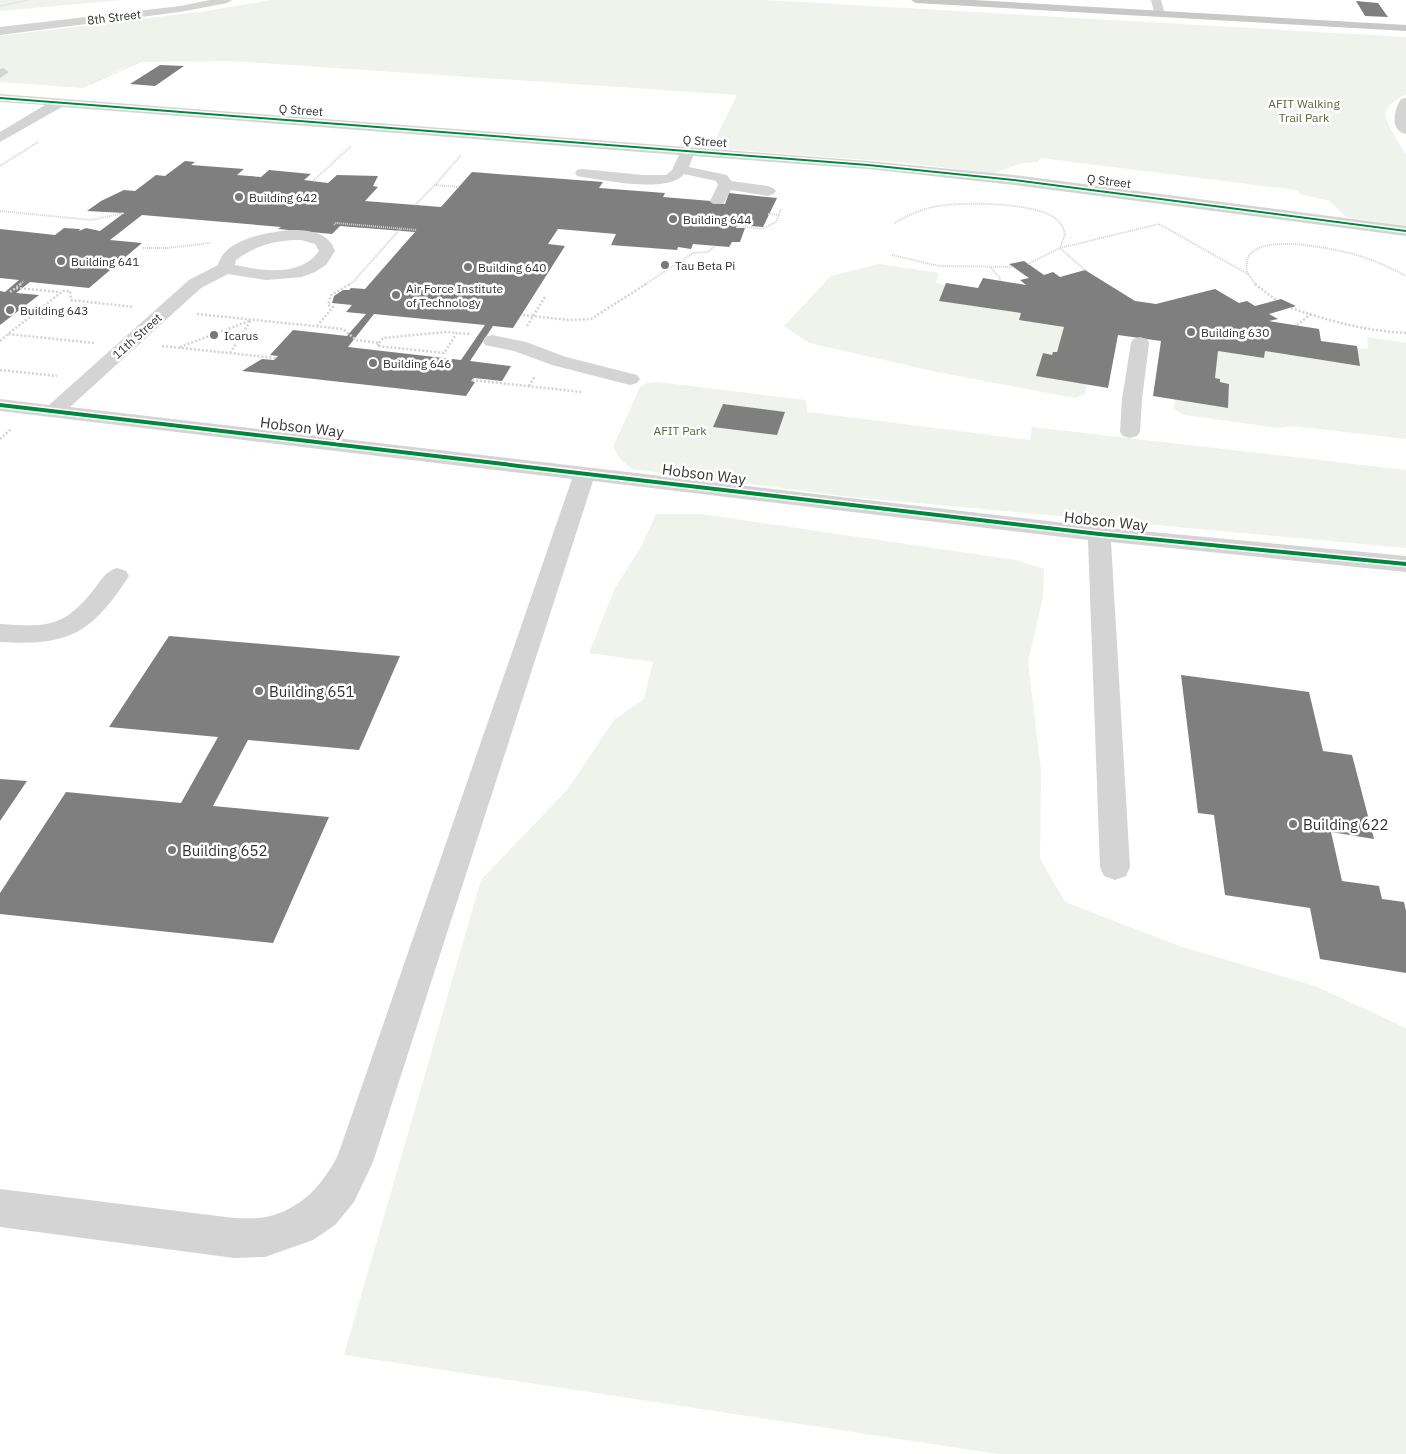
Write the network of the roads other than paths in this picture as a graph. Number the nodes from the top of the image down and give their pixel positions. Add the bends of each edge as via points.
1 (211, 0) edge
2 (226, 0) edge
3 (916, 0) edge
4 (929, 0) edge
5 (1156, 0) edge
6 (195, 1) junction
7 (946, 1) edge
8 (126, 4) dead end
9 (84, 9) dead end
10 (1159, 14) junction
11 (31, 19) junction
12 (0, 22) edge
13 (1406, 28) edge
14 (0, 31) edge
15 (0, 98) edge
16 (60, 102) junction
17 (1406, 102) edge
18 (1406, 130) edge
19 (0, 138) edge
20 (687, 150) junction
21 (679, 169) junction
22 (582, 173) dead end
23 (726, 185) junction
24 (759, 192) dead end
25 (718, 201) dead end
26 (1406, 231) edge
27 (226, 268) junction
28 (492, 341) road end
29 (1140, 343) dead end
30 (630, 379) dead end
31 (0, 405) edge
32 (54, 412) junction
33 (1130, 432) dead end
34 (584, 474) junction
35 (1099, 534) junction
36 (1406, 564) edge
37 (118, 576) dead end
38 (0, 633) edge
39 (1115, 867) dead end
40 (0, 1208) edge

1 - 6 street
2 - 11 street, 8th Street via 180,9
3 - 4 main road
4 - 7 main road
5 - 10 street
6 - 8 street
6 - 9 street
6 - 11 street
7 - 10 main road
10 - 13 main road
11 - 12 street
11 - 14 street, 8th Street
15 - 16 street, Q Street
16 - 19 street
16 - 20 street, Q Street
17 - 18 street via 1400,112 1400,121
20 - 21 street
20 - 26 street, Q Street via 967,175
21 - 22 street via 673,178 652,186
21 - 23 street via 718,176
23 - 24 street
23 - 25 street
27 - 27 street via 264,276 290,274 314,266 327,251 324,243 312,237 271,237 239,250 228,258
27 - 32 street, 11th Street via 195,284
28 - 30 street via 506,342 559,361
29 - 33 street
31 - 32 street, Hobson Way
32 - 34 street, Hobson Way
34 - 35 street, Hobson Way
34 - 40 street via 357,1153 341,1189 321,1211 299,1226 265,1237 234,1238
35 - 36 street, Hobson Way
35 - 39 street
37 - 38 street via 96,606 76,624 33,636

